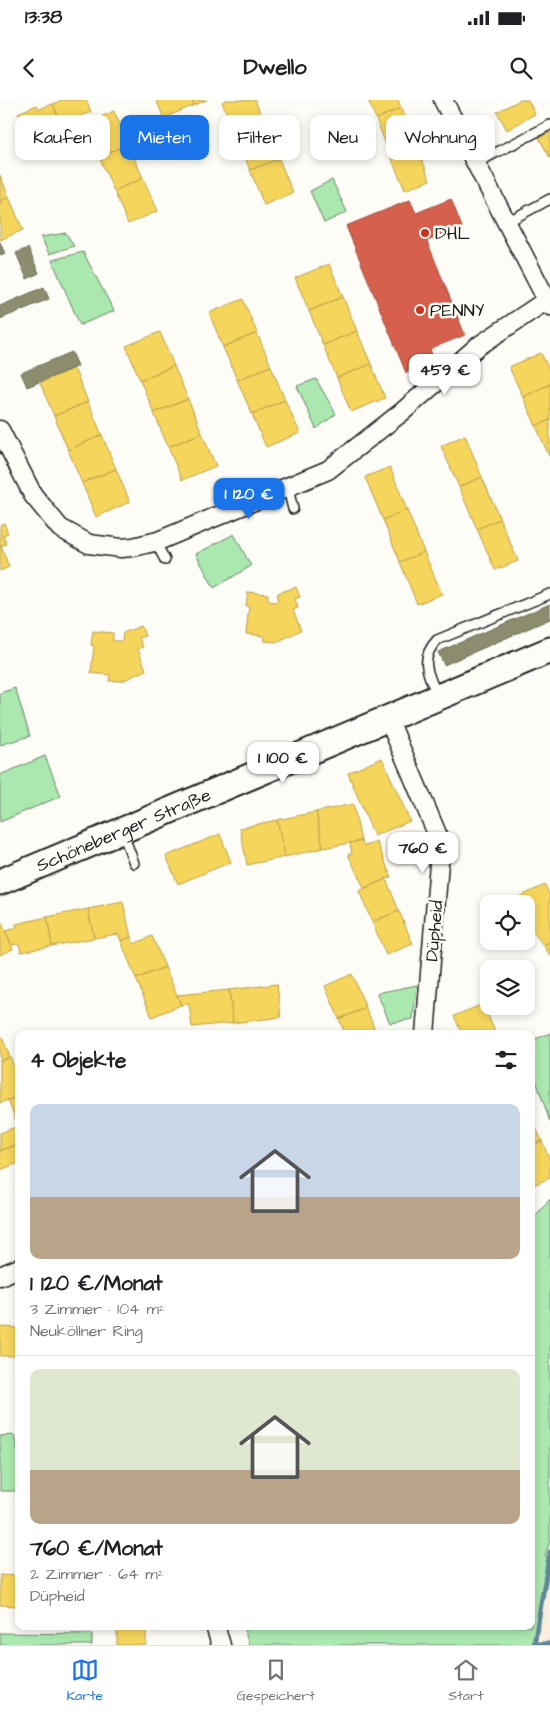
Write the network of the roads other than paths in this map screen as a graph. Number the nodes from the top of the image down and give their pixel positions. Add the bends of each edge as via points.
1 (443, 100) edge
2 (550, 125) edge
3 (476, 163) junction
4 (550, 199) edge
5 (507, 222) junction
6 (549, 303) edge
7 (0, 430) edge
8 (285, 488) junction
9 (293, 509) dead end
10 (155, 541) junction
11 (165, 560) dead end
12 (550, 594) edge
13 (550, 650) edge
14 (438, 697) junction
15 (388, 718) junction
16 (122, 831) junction
17 (134, 863) dead end
18 (0, 882) edge
19 (425, 1030) edge
20 (15, 1270) edge
21 (0, 1276) edge
22 (217, 1630) edge
23 (221, 1645) edge

1 - 3 street
2 - 3 lane
3 - 5 street
4 - 5 lane
5 - 6 street
6 - 8 street via 477,347 328,470
7 - 10 street via 33,495 60,528 89,544 127,548
8 - 9 lane
8 - 10 street
10 - 11 lane
12 - 14 lane via 437,640 428,652 426,662
13 - 14 street, Schöneberger Straße
14 - 15 street, Schöneberger Straße
15 - 16 street, Schöneberger Straße
15 - 19 street, Düpheid via 438,836 440,851
16 - 17 lane
16 - 18 street, Schöneberger Straße
20 - 21 street
22 - 23 street

